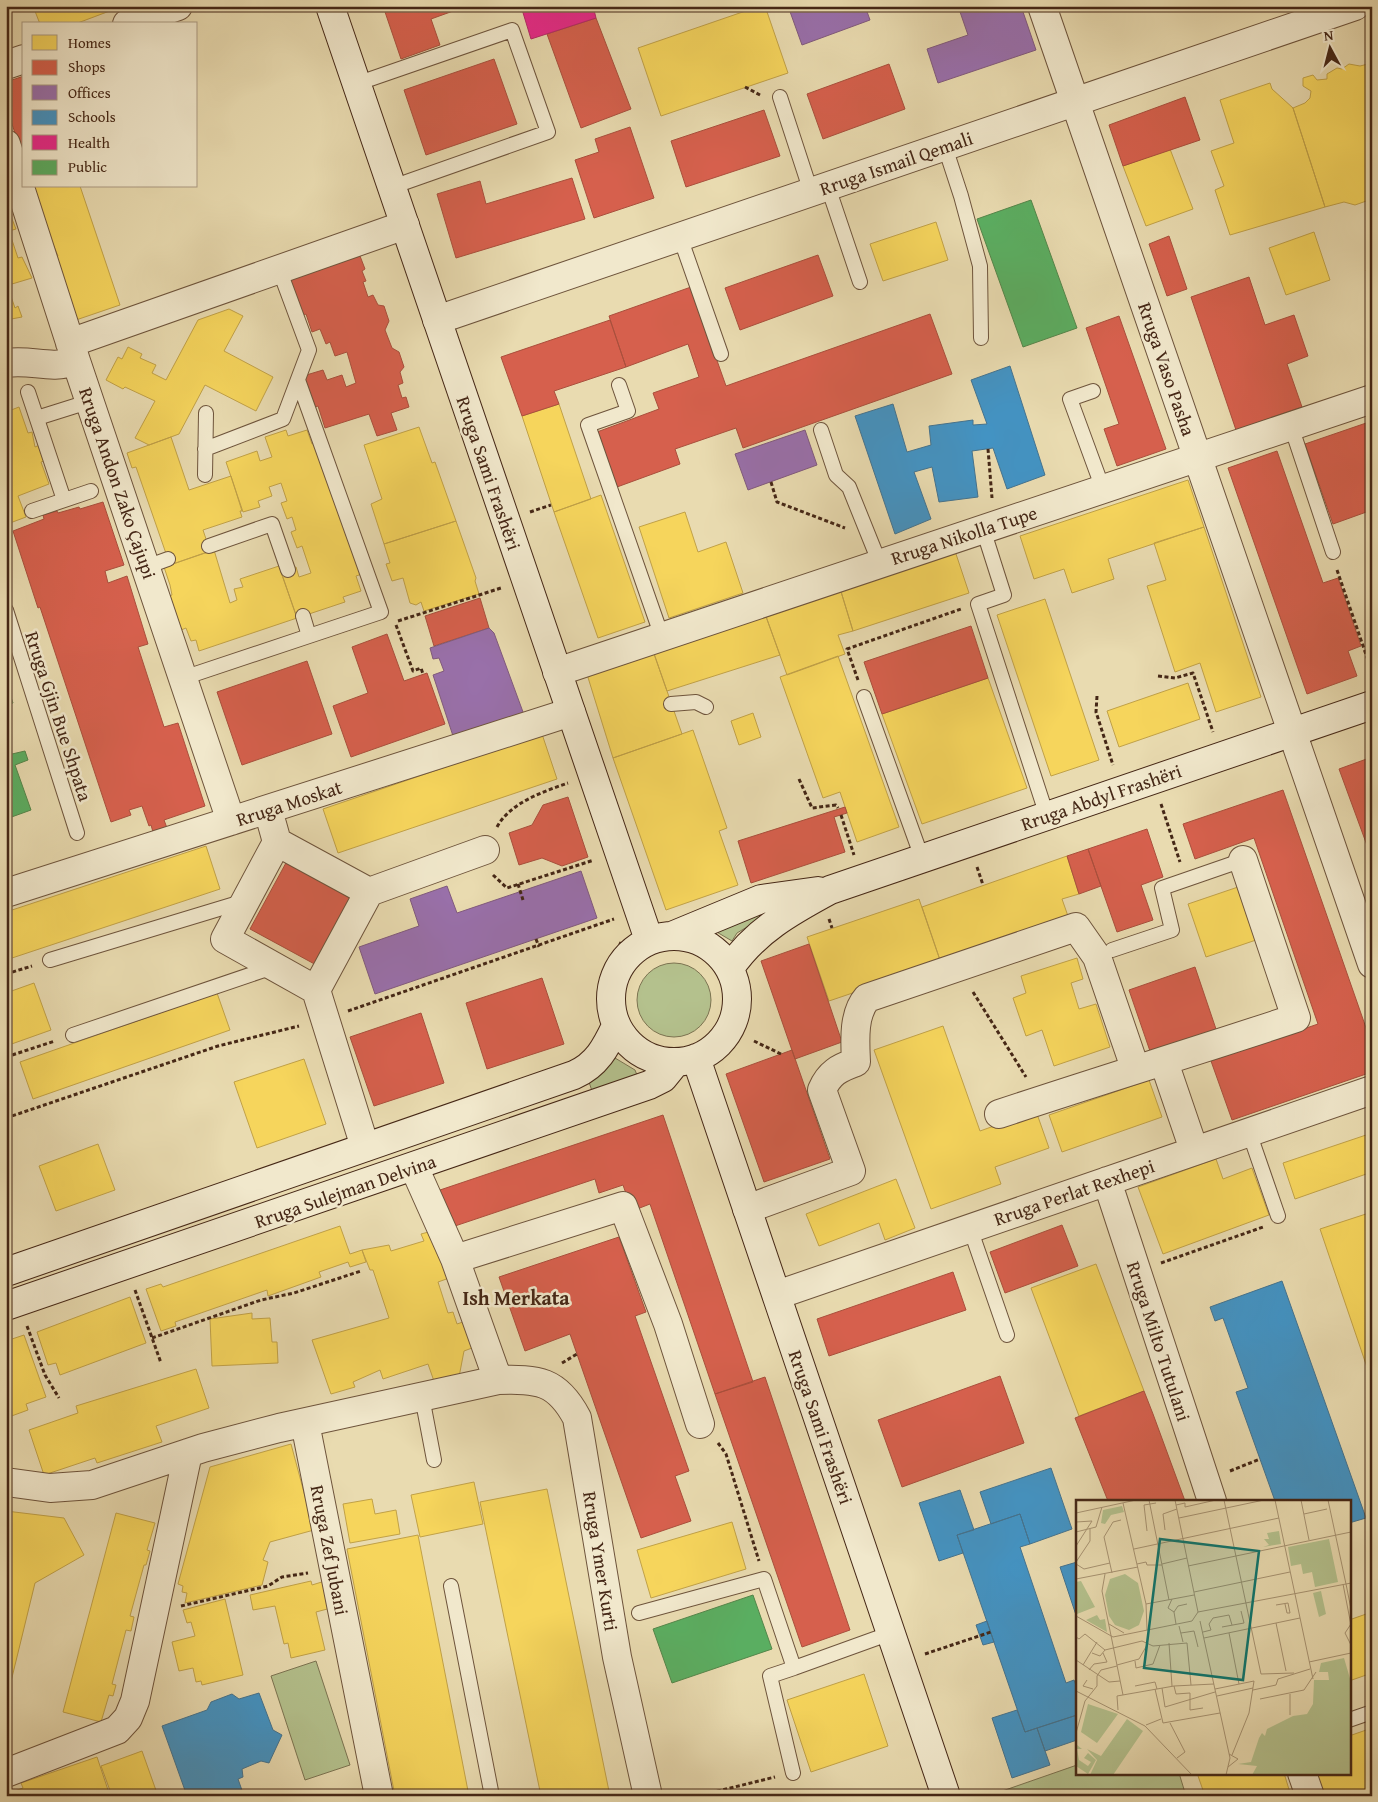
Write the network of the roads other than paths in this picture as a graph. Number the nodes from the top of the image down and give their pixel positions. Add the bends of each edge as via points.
1 (178, 6) edge
2 (330, 6) edge
3 (1042, 6) edge
4 (1356, 6) edge
5 (133, 22) edge
6 (22, 60) edge
7 (6, 65) edge
8 (356, 84) junction
9 (780, 98) dead end
10 (1075, 102) junction
11 (6, 144) edge
12 (945, 147) junction
13 (392, 187) junction
14 (820, 190) junction
15 (404, 225) junction
16 (680, 237) junction
17 (280, 269) junction
18 (860, 282) dead end
19 (437, 320) junction
20 (981, 338) dead end
21 (73, 352) junction
22 (721, 354) dead end
23 (6, 363) edge
24 (298, 380) junction
25 (619, 385) dead end
26 (1093, 391) dead end
27 (28, 392) dead end
28 (1372, 398) edge
29 (91, 401) junction
30 (206, 413) dead end
31 (37, 418) junction
32 (1291, 426) junction
33 (821, 430) dead end
34 (205, 449) junction
35 (1197, 458) junction
36 (205, 475) dead end
37 (1103, 489) junction
38 (91, 491) dead end
39 (64, 500) junction
40 (32, 510) dead end
41 (983, 529) junction
42 (209, 546) dead end
43 (1333, 552) road end
44 (880, 564) junction
45 (288, 570) dead end
46 (6, 610) edge
47 (303, 616) dead end
48 (309, 636) junction
49 (662, 637) junction
50 (557, 672) junction
51 (184, 678) junction
52 (862, 692) road end
53 (671, 704) dead end
54 (1372, 705) edge
55 (706, 707) dead end
56 (571, 712) junction
57 (1291, 732) junction
58 (268, 810) junction
59 (1047, 816) junction
60 (231, 821) junction
61 (77, 833) dead end
62 (277, 842) junction
63 (485, 850) road end
64 (922, 858) junction
65 (1243, 860) joint
66 (830, 890) junction
67 (369, 892) junction
68 (6, 893) edge
69 (244, 900) junction
70 (651, 928) junction
71 (1112, 950) dead end
72 (50, 960) road end
73 (1372, 964) edge
74 (273, 966) junction
75 (730, 968) junction
76 (316, 990) junction
77 (607, 1019) junction
78 (73, 1035) road end
79 (686, 1060) junction
80 (1164, 1062) junction
81 (1135, 1068) junction
82 (1372, 1090) edge
83 (999, 1114) dead end
84 (1249, 1132) junction
85 (365, 1147) junction
86 (1194, 1150) junction
87 (414, 1167) junction
88 (1107, 1181) junction
89 (747, 1209) junction
90 (1275, 1220) road end
91 (970, 1228) junction
92 (455, 1259) junction
93 (6, 1272) edge
94 (777, 1295) junction
95 (16, 1314) edge
96 (1007, 1335) dead end
97 (498, 1380) junction
98 (422, 1397) junction
99 (699, 1418) road end
100 (305, 1423) junction
101 (188, 1453) junction
102 (434, 1460) dead end
103 (6, 1482) edge
104 (1209, 1490) edge
105 (451, 1586) dead end
106 (639, 1613) dead end
107 (891, 1633) junction
108 (794, 1668) junction
109 (1372, 1712) edge
110 (1350, 1720) edge
111 (6, 1773) edge
112 (793, 1773) road end
113 (1302, 1774) edge
114 (379, 1796) edge
115 (492, 1796) edge
116 (648, 1796) edge
117 (946, 1796) edge
118 (1310, 1796) edge

1 - 5 street
2 - 8 street, Rruga Sami Frashëri
3 - 10 street, Rruga Vaso Pasha
4 - 10 street, Rruga Ismail Qemali
6 - 7 street
8 - 13 street, Rruga Sami Frashëri
8 - 13 lane via 512,30 548,132
9 - 14 lane
10 - 12 street, Rruga Ismail Qemali
10 - 35 street, Rruga Vaso Pasha
11 - 21 street, Rruga Andon Zako Çajupi
12 - 14 street, Rruga Ismail Qemali
12 - 20 lane via 980,266
13 - 15 street, Rruga Sami Frashëri
14 - 16 street, Rruga Ismail Qemali
14 - 18 lane
15 - 17 street
15 - 19 street, Rruga Sami Frashëri
16 - 19 street, Rruga Ismail Qemali
16 - 22 lane
17 - 21 street
17 - 24 lane via 309,350
19 - 50 street, Rruga Sami Frashëri
21 - 23 street via 60,367 19,361
21 - 29 street, Rruga Andon Zako Çajupi
24 - 34 lane via 284,419
24 - 48 lane via 381,612
25 - 49 lane via 628,411 588,425
26 - 37 lane via 1070,399
27 - 31 lane
28 - 32 street, Rruga Nikolla Tupe
29 - 31 lane
29 - 51 street, Rruga Andon Zako Çajupi via 157,563
30 - 34 lane
31 - 39 lane
32 - 35 street, Rruga Nikolla Tupe
32 - 43 lane
33 - 44 lane via 836,475 849,487
34 - 36 lane
35 - 37 street, Rruga Nikolla Tupe
35 - 57 street, Rruga Vaso Pasha
37 - 41 street, Rruga Nikolla Tupe
38 - 39 lane
39 - 40 lane
41 - 44 street, Rruga Nikolla Tupe
41 - 59 lane via 1004,595 978,604
42 - 45 lane via 272,524
44 - 49 street, Rruga Nikolla Tupe
46 - 61 lane, Rruga Gjin Bue Shpata
47 - 48 lane
48 - 51 lane
49 - 50 street, Rruga Nikolla Tupe via 626,653
50 - 56 street, Rruga Sami Frashëri
51 - 60 street, Rruga Andon Zako Çajupi
52 - 64 lane
53 - 55 lane via 696,702
54 - 57 street, Rruga Abdyl Frashëri
56 - 58 street, Rruga Moskat
56 - 70 street, Rruga Sami Frashëri
57 - 59 street, Rruga Abdyl Frashëri
57 - 73 street, Rruga Vaso Pasha
58 - 60 street, Rruga Moskat
58 - 62 street
59 - 64 street, Rruga Abdyl Frashëri
60 - 68 street, Rruga Moskat
62 - 67 street
62 - 69 street
63 - 67 street
64 - 66 street, Rruga Abdyl Frashëri
65 - 71 lane via 1162,888 1172,930
65 - 80 street via 1296,1018
66 - 70 street, Rruga Abdyl Frashëri via 761,899
66 - 75 street, Rruga Abdyl Frashëri via 771,924 744,948
67 - 76 street
69 - 72 lane
69 - 74 street via 224,939
70 - 75 street via 696,939 716,951
70 - 77 street via 616,974
74 - 76 street
74 - 78 lane
75 - 79 street via 737,994 734,1021 719,1044
76 - 85 street
77 - 79 street via 631,1046 652,1058
77 - 85 street, Rruga Sulejman Delvina via 602,1053 582,1071
79 - 87 street, Rruga Sulejman Delvina via 649,1085
79 - 89 street, Rruga Sami Frashëri
80 - 81 street
80 - 86 street
81 - 83 street
81 - 89 street via 1096,957 1076,927 867,998 860,1007 855,1039 856,1062 838,1068 827,1077 822,1090 851,1171
82 - 84 street, Rruga Perlat Rexhepi
84 - 86 street, Rruga Perlat Rexhepi
84 - 90 lane
85 - 93 street, Rruga Sulejman Delvina
86 - 88 street, Rruga Perlat Rexhepi
87 - 92 street
87 - 95 street, Rruga Sulejman Delvina
88 - 91 street, Rruga Perlat Rexhepi
88 - 104 street, Rruga Milto Tutulani
89 - 94 street, Rruga Sami Frashëri
91 - 94 street, Rruga Perlat Rexhepi
91 - 96 lane
92 - 97 street
92 - 99 street via 623,1206 668,1324
94 - 107 street, Rruga Sami Frashëri
97 - 98 street, Rruga Ymer Kurti
97 - 116 street, Rruga Ymer Kurti via 532,1379 550,1386 568,1401 577,1418 617,1657
98 - 100 street, Rruga Ymer Kurti
98 - 102 lane
100 - 101 street
100 - 114 street, Rruga Zef Jubani
101 - 103 street via 92,1485 50,1488
101 - 111 street via 135,1701 128,1718 117,1730
105 - 115 lane
106 - 108 lane via 764,1579
107 - 108 lane
107 - 117 street, Rruga Sami Frashëri
108 - 112 lane via 770,1676
109 - 110 lane
113 - 118 street

